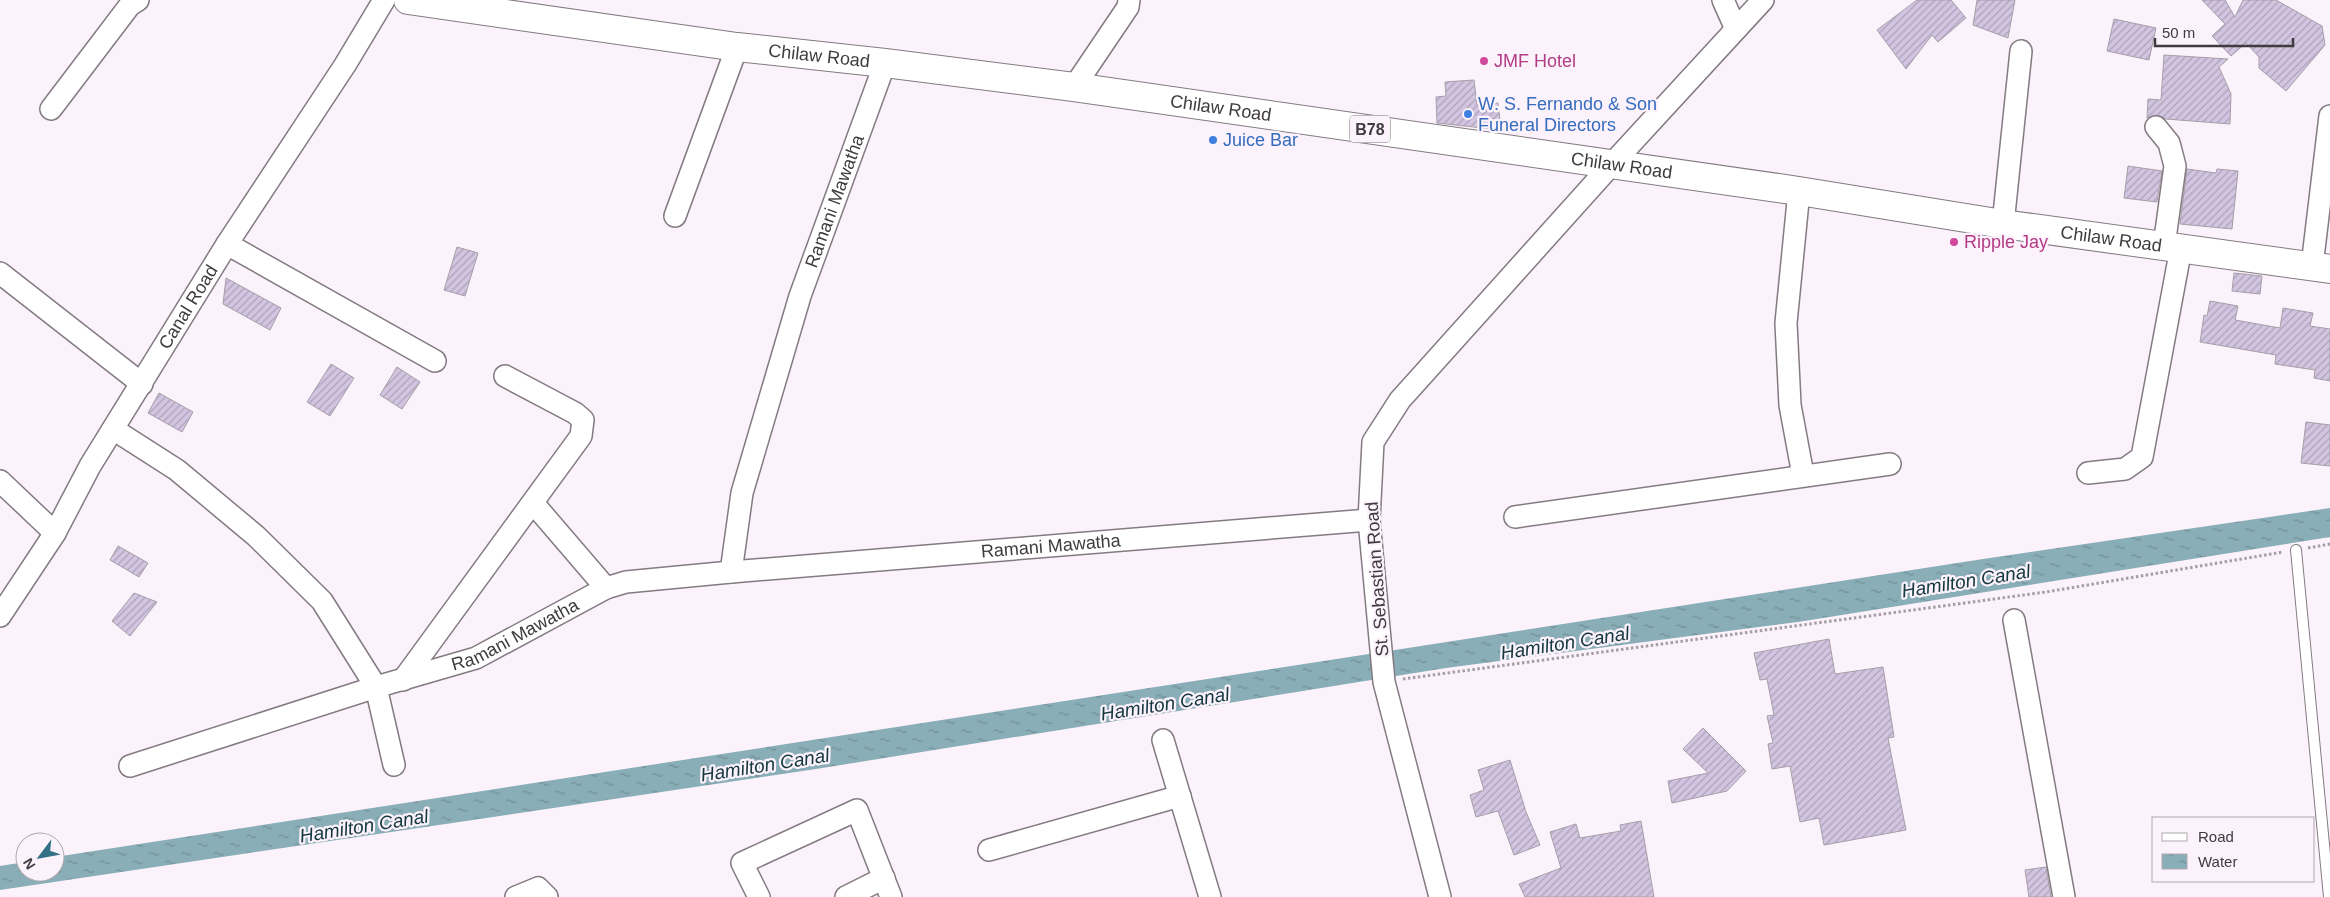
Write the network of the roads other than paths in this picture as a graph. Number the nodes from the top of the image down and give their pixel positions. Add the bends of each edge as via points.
1 (138, 0) edge
2 (384, 0) edge
3 (408, 0) edge
4 (1128, 0) edge
5 (1723, 0) edge
6 (1763, 0) edge
7 (1736, 29) junction
8 (737, 47) junction
9 (2021, 51) dead end
10 (885, 63) junction
11 (1074, 87) junction
12 (51, 109) dead end
13 (2330, 116) edge
14 (2156, 127) dead end
15 (1612, 164) junction
16 (1800, 191) junction
17 (675, 216) dead end
18 (2003, 224) junction
19 (227, 244) junction
20 (2172, 247) junction
21 (2321, 267) edge
22 (0, 273) edge
23 (435, 361) dead end
24 (505, 376) dead end
25 (142, 384) junction
26 (112, 429) junction
27 (1890, 464) dead end
28 (2088, 473) dead end
29 (1803, 475) junction
30 (0, 482) edge
31 (533, 503) junction
32 (1515, 517) dead end
33 (1369, 520) junction
34 (55, 533) junction
35 (2296, 550) road end
36 (731, 572) junction
37 (606, 588) junction
38 (0, 616) edge
39 (2014, 620) dead end
40 (404, 680) junction
41 (376, 687) junction
42 (1163, 740) dead end
43 (394, 765) dead end
44 (130, 766) dead end
45 (1180, 796) junction
46 (989, 850) dead end
47 (888, 888) edge
48 (516, 897) edge
49 (547, 897) edge
50 (759, 897) edge
51 (846, 897) edge
52 (1210, 897) edge
53 (1440, 897) edge
54 (2064, 897) edge
55 (2329, 897) edge

1 - 12 street via 130,5
2 - 19 street, Canal Road
3 - 8 main road, Chilaw Road / B78
4 - 11 street via 1128,7
5 - 7 street
6 - 7 street, St. Sebastian Road
7 - 15 street, St. Sebastian Road
8 - 10 main road, Chilaw Road / B78
8 - 17 street
9 - 18 street
10 - 11 main road, Chilaw Road / B78
10 - 36 street, Ramani Mawatha via 798,305 742,492
11 - 15 main road, Chilaw Road / B78
13 - 21 street
14 - 20 street via 2169,143 2175,166
15 - 16 main road, Chilaw Road / B78
15 - 33 street, St. Sebastian Road via 1400,400 1373,442
16 - 18 main road, Chilaw Road / B78
16 - 29 street via 1786,323 1790,404
18 - 20 main road, Chilaw Road / B78
19 - 23 street
19 - 25 street, Canal Road
20 - 21 main road, Chilaw Road / B78
20 - 28 street via 2142,457 2125,468
22 - 25 street
24 - 31 street via 575,413 582,420 581,436
25 - 26 street, Canal Road
26 - 34 street, Canal Road
26 - 41 street via 177,470 256,536 322,601
27 - 29 street
29 - 32 street
30 - 34 street
31 - 37 street
31 - 40 street
33 - 36 street, Ramani Mawatha
33 - 53 street, St. Sebastian Road via 1384,682
34 - 38 street, Canal Road
35 - 55 lane
36 - 37 street, Ramani Mawatha via 626,582
37 - 40 street, Ramani Mawatha via 476,658
39 - 54 street
40 - 41 street, Ramani Mawatha
41 - 43 street
41 - 44 street, Ramani Mawatha
42 - 45 street
45 - 46 street
45 - 52 street
47 - 50 street via 857,810 742,863
47 - 51 street
48 - 49 street via 538,888

